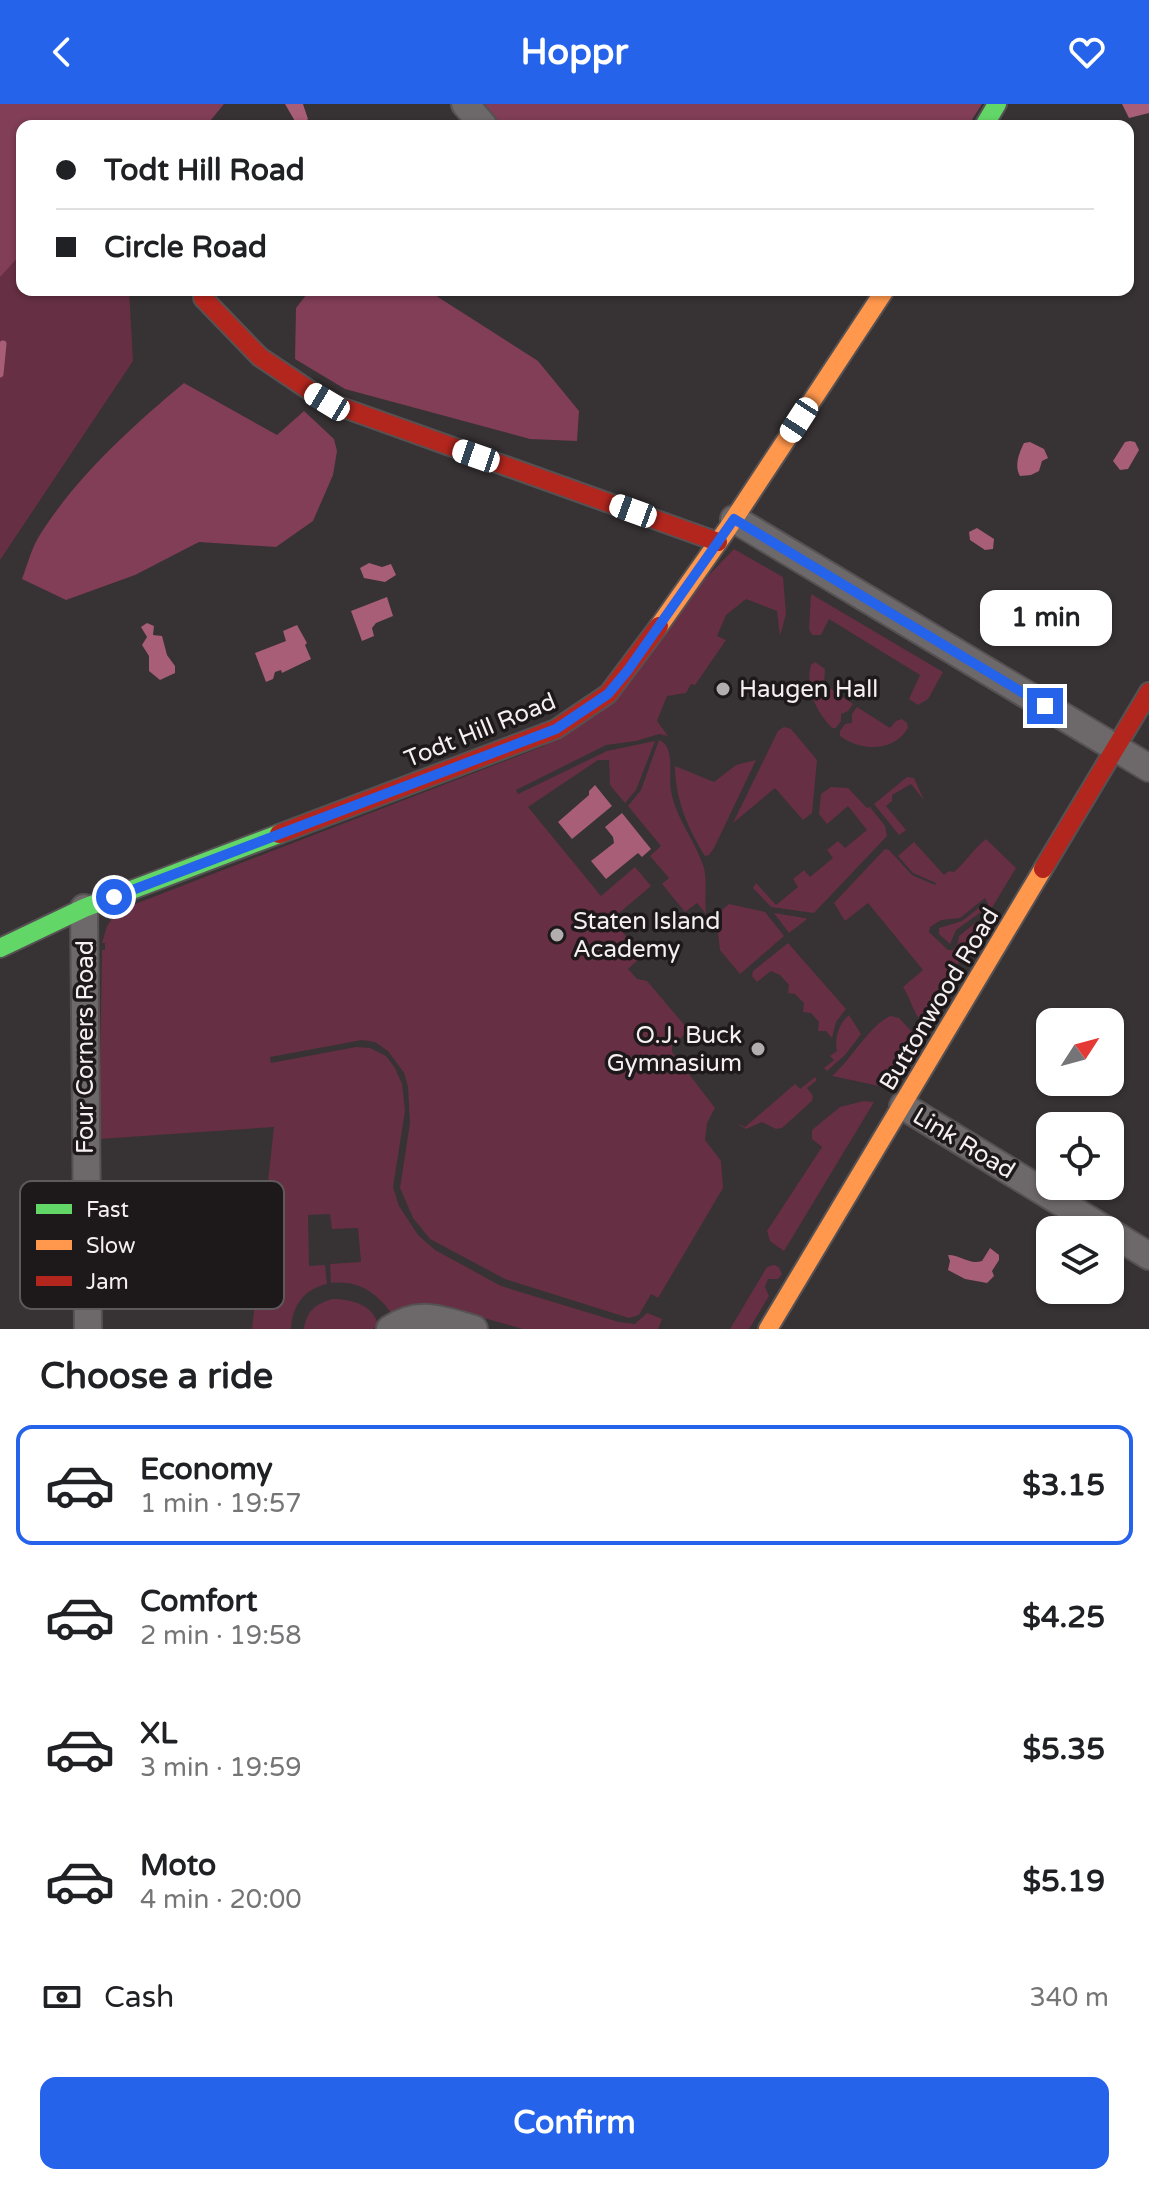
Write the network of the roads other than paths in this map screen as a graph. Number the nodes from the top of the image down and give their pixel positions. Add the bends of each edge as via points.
1 (465, 104) edge
2 (479, 120) edge
3 (881, 296) edge
4 (203, 298) dead end
5 (734, 519) junction
6 (718, 542) junction
7 (1149, 692) edge
8 (1114, 748) junction
9 (1149, 768) edge
10 (84, 908) junction
11 (0, 948) edge
12 (903, 1106) junction
13 (87, 1181) edge
14 (1083, 1216) edge
15 (1124, 1241) edge
16 (1149, 1256) edge
17 (88, 1309) edge
18 (88, 1329) edge
19 (390, 1329) edge
20 (474, 1329) edge
21 (768, 1329) edge

1 - 2 street
3 - 5 street, Todt Hill Road
4 - 6 street via 260,357 327,402
5 - 6 street, Todt Hill Road
5 - 8 street
6 - 10 street, Todt Hill Road via 608,694 556,729
7 - 8 street, Buttonwood Road
8 - 9 street
8 - 12 street, Buttonwood Road
10 - 11 street, Todt Hill Road
10 - 13 street, Four Corners Road
12 - 14 street, Link Road
12 - 21 street, Buttonwood Road
15 - 16 street, Link Road
17 - 18 street, Four Corners Road
19 - 20 street via 415,1317

